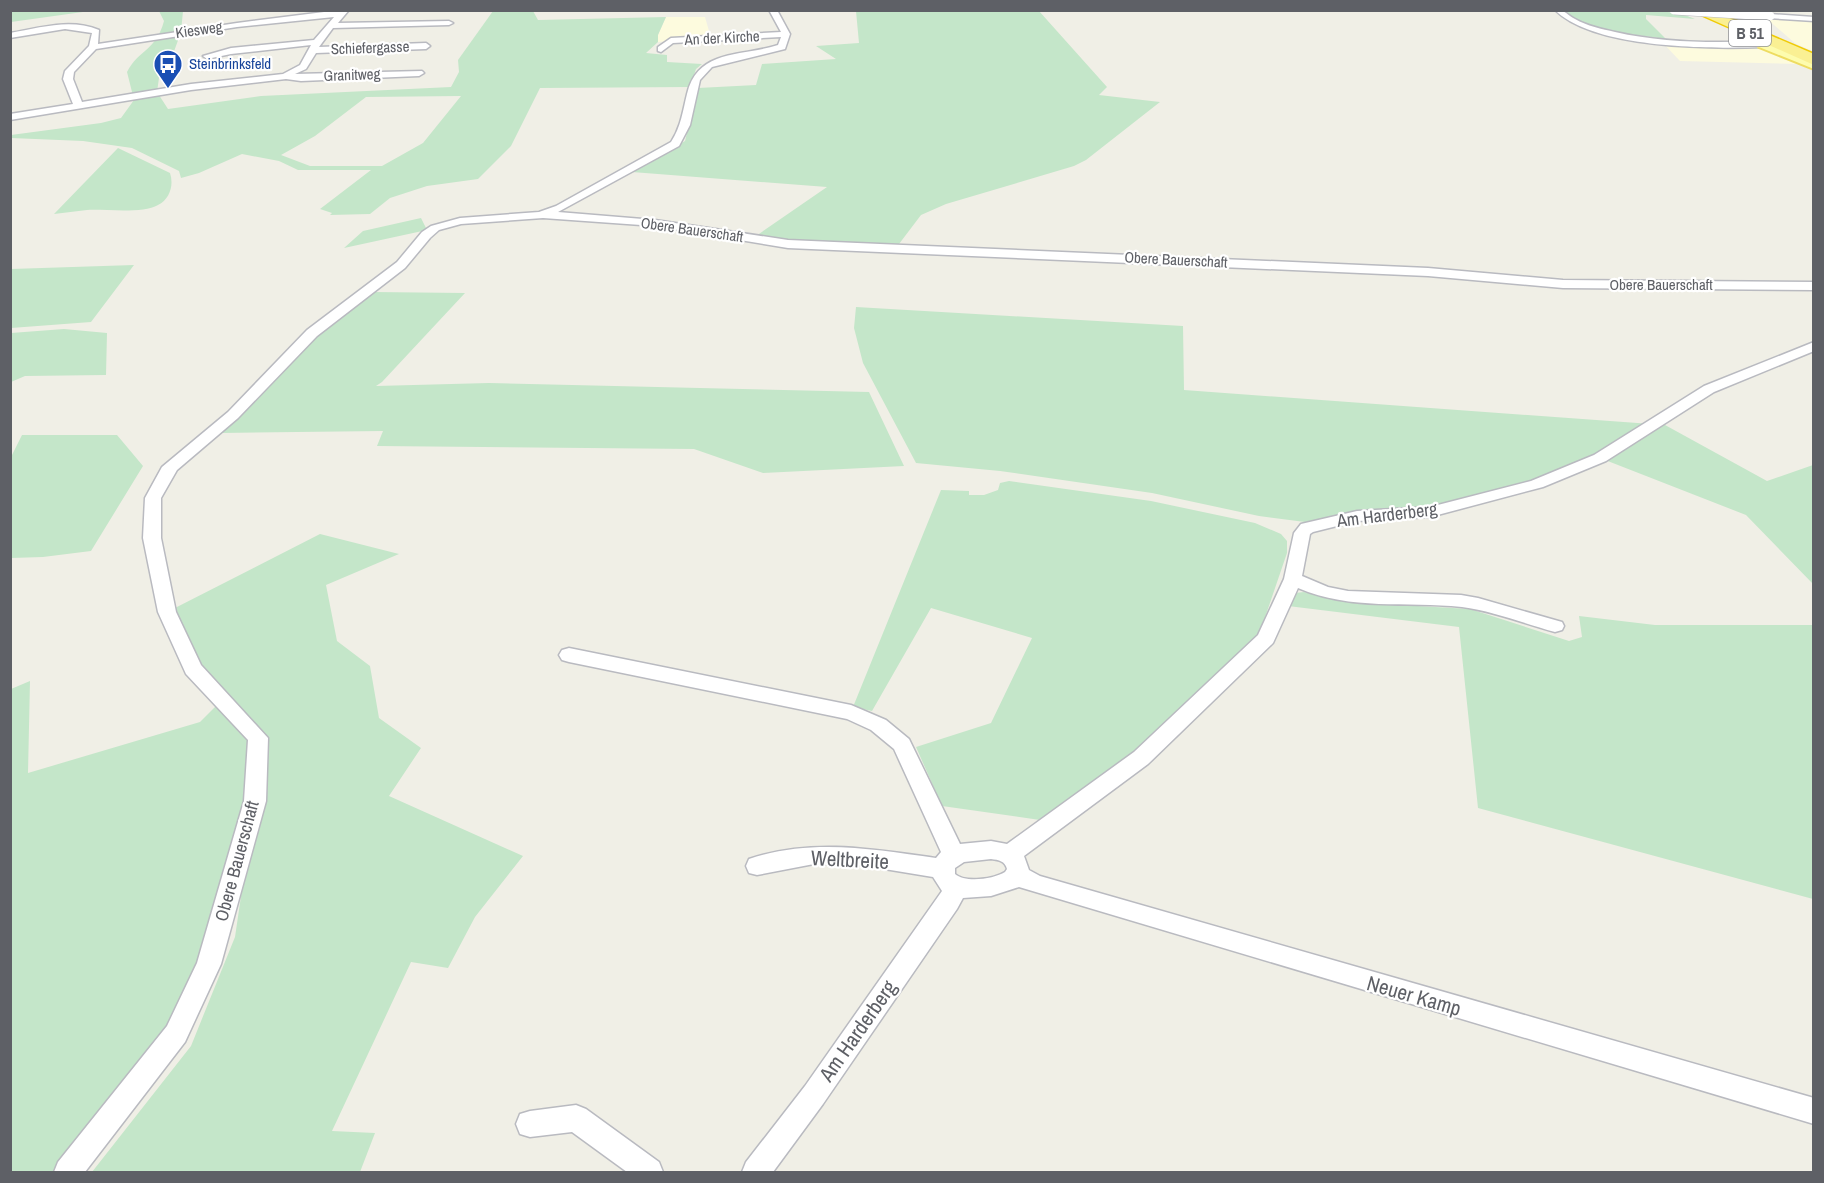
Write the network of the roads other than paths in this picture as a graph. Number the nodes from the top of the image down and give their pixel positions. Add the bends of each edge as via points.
1 (773, 10) edge
2 (1559, 10) edge
3 (1674, 10) edge
4 (1686, 10) edge
5 (1697, 10) edge
6 (1733, 10) edge
7 (344, 12) edge
8 (1814, 19) edge
9 (449, 23) dead end
10 (331, 26) junction
11 (786, 34) junction
12 (10, 36) edge
13 (1764, 44) junction
14 (316, 46) junction
15 (426, 46) dead end
16 (93, 47) junction
17 (661, 50) dead end
18 (207, 56) dead end
19 (1810, 60) edge
20 (419, 73) dead end
21 (285, 75) junction
22 (79, 106) junction
23 (10, 117) edge
24 (540, 215) junction
25 (1814, 286) edge
26 (1814, 346) edge
27 (1293, 579) junction
28 (1555, 626) dead end
29 (569, 655) dead end
30 (1013, 864) junction
31 (757, 866) dead end
32 (951, 871) junction
33 (1814, 1111) edge
34 (531, 1124) dead end
35 (68, 1173) edge
36 (649, 1173) edge
37 (756, 1173) edge

1 - 11 street
2 - 13 street via 1569,22 1609,35
3 - 8 street, bridge
4 - 13 highway, B 51
5 - 19 highway, B 51
6 - 19 highway via 1771,40
7 - 10 street
7 - 16 street, Kiesweg
9 - 10 street
10 - 14 street
11 - 17 street, An der Kirche via 671,41
11 - 24 street, Obere Bauerschaft via 782,46 707,66 696,77 682,136 675,144
12 - 16 street via 80,27 96,32
13 - 19 main road, B 51
14 - 15 street, Schiefergasse
14 - 18 street, Schiefergasse
14 - 21 street via 303,67
16 - 22 street via 70,71 68,79
20 - 21 street, Granitweg via 301,78
21 - 22 street
22 - 23 street
24 - 25 street, Obere Bauerschaft via 655,223 788,244 1428,272 1563,284
24 - 35 street, Obere Bauerschaft via 460,221 435,228 401,265 312,333 233,415 170,467 153,498 152,538 167,612 193,669 258,738 255,801 209,964 177,1034
26 - 27 street, Am Harderberg via 1709,389 1600,458 1537,484 1430,512 1357,516 1306,528
27 - 28 street via 1334,595 1470,602
27 - 30 street, Am Harderberg via 1266,638 1141,758
29 - 32 street via 870,719 889,730 902,744
30 - 32 street, Neuer Kamp via 1004,851 991,850
30 - 32 street, Am Harderberg via 1008,883 970,889
30 - 33 street, Neuer Kamp via 1035,884
31 - 32 street, Weltbreite via 814,855 860,856
32 - 37 street, Am Harderberg via 949,902
34 - 36 street via 576,1118

